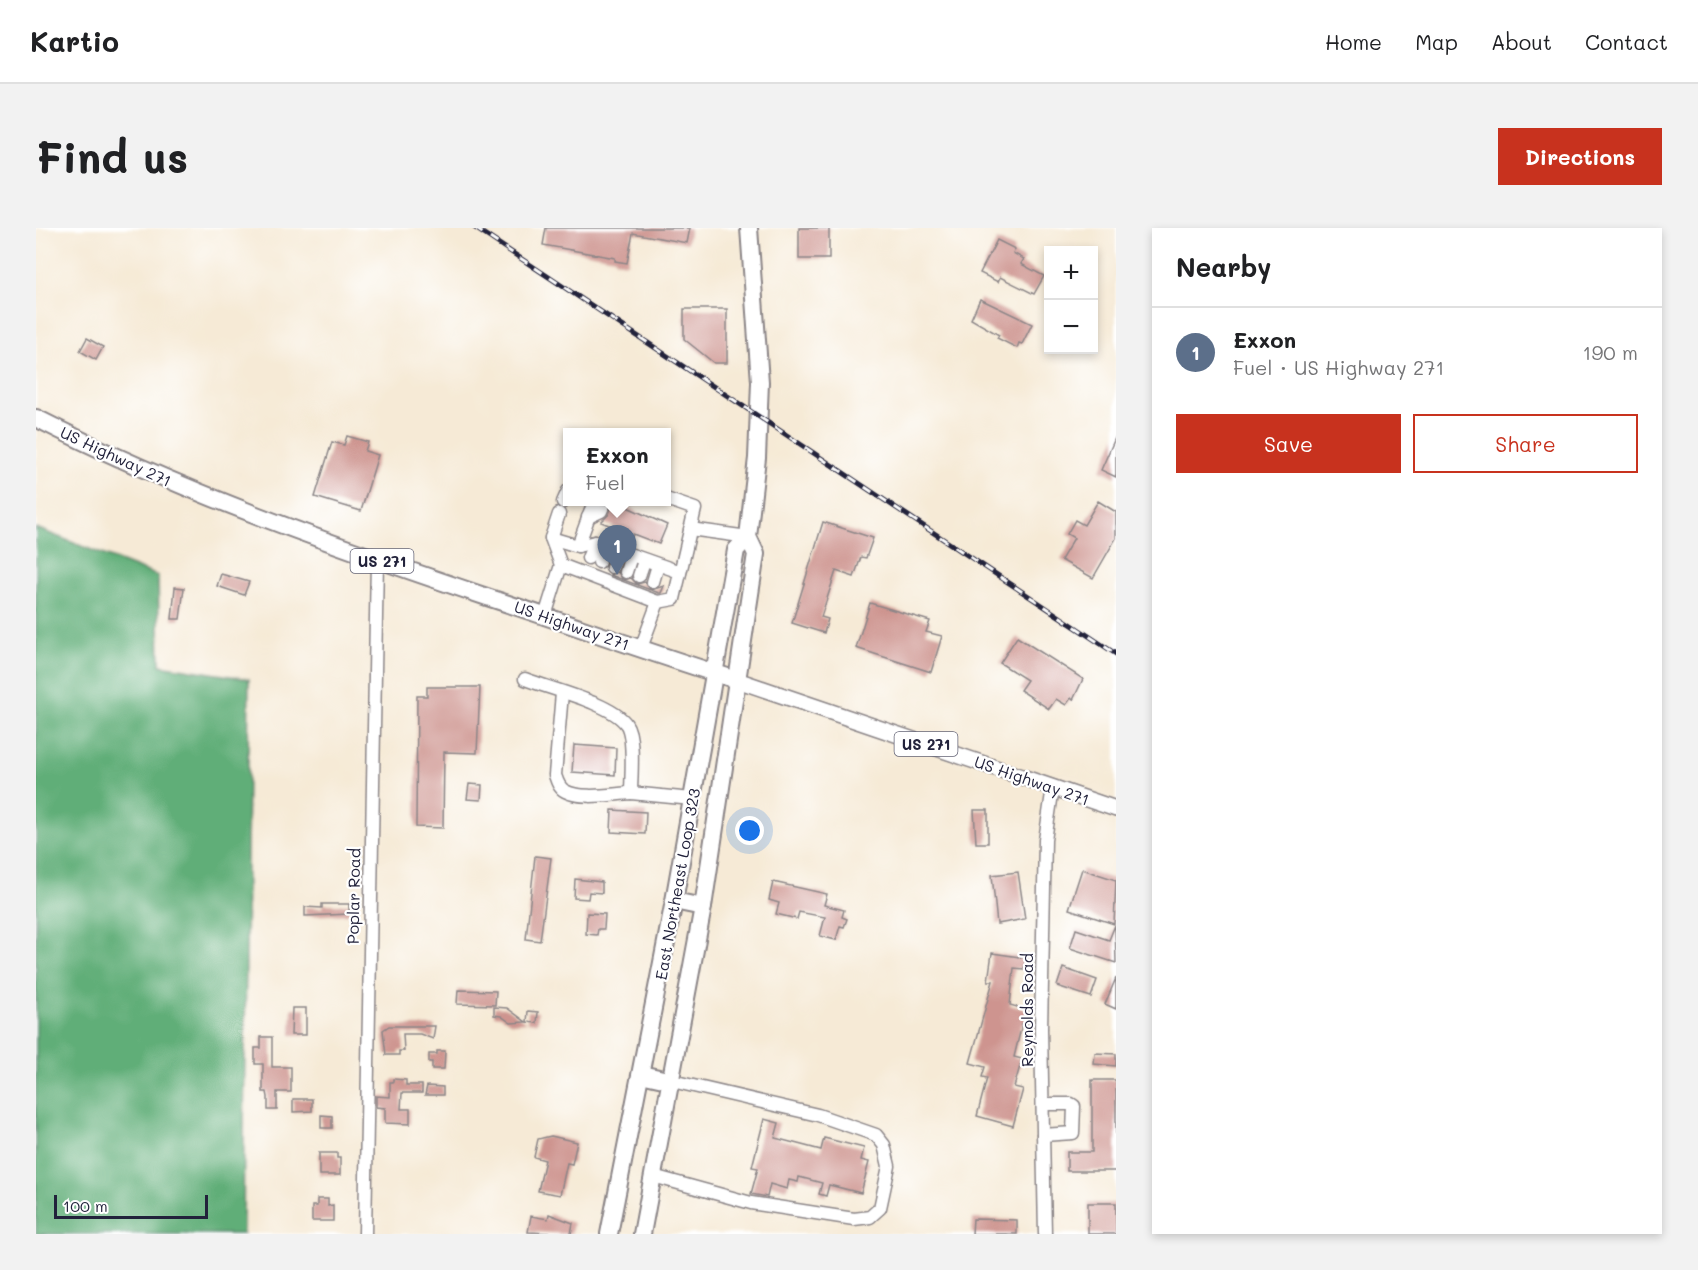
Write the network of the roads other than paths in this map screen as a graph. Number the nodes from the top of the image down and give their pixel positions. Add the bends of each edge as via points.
1 (749, 228) edge
2 (36, 418) edge
3 (671, 501) edge
4 (563, 502) edge
5 (592, 506) edge
6 (603, 506) edge
7 (588, 517) junction
8 (690, 529) junction
9 (748, 537) junction
10 (551, 538) junction
11 (600, 544) junction
12 (578, 546) junction
13 (619, 552) junction
14 (631, 556) junction
15 (377, 560) junction
16 (644, 561) junction
17 (561, 565) junction
18 (658, 565) junction
19 (591, 569) junction
20 (680, 572) junction
21 (609, 576) junction
22 (623, 581) junction
23 (636, 585) junction
24 (652, 594) junction
25 (545, 616) junction
26 (641, 648) junction
27 (715, 673) junction
28 (525, 680) dead end
29 (737, 680) junction
30 (562, 693) junction
31 (1053, 788) junction
32 (631, 794) junction
33 (693, 799) junction
34 (1116, 809) edge
35 (674, 901) junction
36 (703, 907) junction
37 (641, 1074) junction
38 (672, 1081) junction
39 (1042, 1104) junction
40 (1043, 1135) junction
41 (653, 1176) junction
42 (365, 1234) edge
43 (609, 1234) edge
44 (642, 1234) edge
45 (1045, 1234) edge

1 - 9 highway, East Northeast Loop 323 via 760,392
2 - 15 highway, US Highway 271 / US 271 via 197,492
3 - 8 street via 694,509
4 - 10 street
5 - 7 street
6 - 7 street
7 - 12 street
8 - 9 street
8 - 20 street
9 - 27 highway, East Northeast Loop 323 via 736,550
9 - 29 highway, East Northeast Loop 323 via 756,554
10 - 12 street
10 - 17 street
11 - 12 street
11 - 13 street
11 - 19 street
13 - 14 street
13 - 21 street
14 - 16 street
14 - 22 street
15 - 25 highway, US Highway 271 / US 271
15 - 42 street, Poplar Road
16 - 18 street
16 - 23 street
17 - 19 street
17 - 25 street
18 - 20 street
18 - 24 street
19 - 21 street
20 - 24 street via 674,599
21 - 22 street
22 - 23 street
23 - 24 street
24 - 26 street
25 - 26 highway, US Highway 271 / US 271
26 - 27 highway, US Highway 271 / US 271
27 - 29 highway, US Highway 271 / US 271
27 - 33 highway, East Northeast Loop 323
28 - 30 street
29 - 31 main road, US Highway 271 / US 271
29 - 36 highway, East Northeast Loop 323
30 - 32 street via 605,709 627,725
30 - 32 street via 555,775 558,785 583,795
31 - 34 main road, US Highway 271 / US 271
31 - 39 street, Reynolds Road via 1045,829
32 - 33 street
33 - 35 highway, East Northeast Loop 323
35 - 36 highway
35 - 37 highway, East Northeast Loop 323
36 - 38 highway, East Northeast Loop 323
37 - 38 highway
37 - 43 highway, East Northeast Loop 323
38 - 41 highway, East Northeast Loop 323
38 - 41 street via 818,1115 876,1135 884,1145 889,1166 880,1208 870,1217 854,1219 751,1203
39 - 40 street, Reynolds Road
39 - 40 street via 1074,1106 1073,1133
40 - 45 street, Reynolds Road
41 - 44 highway, East Northeast Loop 323

